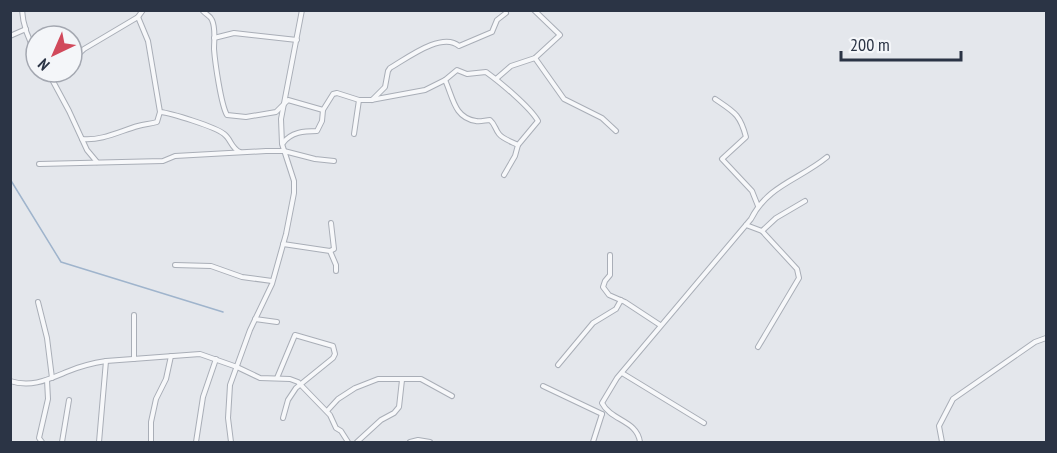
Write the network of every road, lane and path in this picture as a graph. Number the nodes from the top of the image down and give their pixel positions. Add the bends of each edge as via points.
1 (143, 10) edge
2 (202, 10) edge
3 (302, 10) edge
4 (534, 10) edge
5 (506, 13) dead end
6 (138, 17) junction
7 (24, 30) edge
8 (10, 36) edge
9 (214, 38) junction
10 (297, 40) junction
11 (84, 49) edge
12 (535, 58) junction
13 (496, 79) junction
14 (445, 80) junction
15 (55, 84) edge
16 (715, 99) dead end
17 (359, 100) junction
18 (371, 100) junction
19 (284, 103) junction
20 (323, 110) junction
21 (159, 112) junction
22 (616, 131) dead end
23 (354, 134) dead end
24 (82, 139) junction
25 (282, 144) junction
26 (518, 145) junction
27 (284, 151) junction
28 (243, 153) junction
29 (827, 157) dead end
30 (334, 160) dead end
31 (97, 163) junction
32 (39, 164) dead end
33 (504, 175) dead end
34 (805, 201) dead end
35 (758, 206) junction
36 (331, 223) dead end
37 (746, 225) junction
38 (762, 231) junction
39 (283, 244) junction
40 (330, 251) junction
41 (610, 255) dead end
42 (175, 265) dead end
43 (336, 271) dead end
44 (273, 281) junction
45 (621, 300) junction
46 (38, 302) dead end
47 (134, 315) dead end
48 (255, 319) junction
49 (277, 322) dead end
50 (660, 325) junction
51 (1047, 338) edge
52 (758, 347) dead end
53 (171, 356) junction
54 (134, 359) junction
55 (216, 359) junction
56 (106, 361) junction
57 (558, 365) dead end
58 (237, 367) junction
59 (622, 373) junction
60 (277, 378) junction
61 (50, 379) junction
62 (402, 380) junction
63 (10, 381) edge
64 (300, 385) junction
65 (543, 386) dead end
66 (452, 396) dead end
67 (69, 400) dead end
68 (604, 408) junction
69 (327, 411) junction
70 (602, 414) junction
71 (283, 418) dead end
72 (704, 423) dead end
73 (42, 442) edge
74 (62, 442) edge
75 (99, 442) edge
76 (151, 442) edge
77 (196, 442) edge
78 (231, 442) edge
79 (348, 442) edge
80 (357, 442) edge
81 (410, 442) edge
82 (430, 442) edge
83 (593, 442) edge
84 (640, 442) edge
85 (942, 442) edge

1 - 6 street
2 - 9 street via 211,17
3 - 10 street
4 - 12 street via 560,35
5 - 18 street via 497,20 492,32 459,46 446,41 417,50 390,68 385,87
6 - 11 street
6 - 21 street via 148,41
7 - 8 street
9 - 10 street via 234,33
9 - 19 street via 227,115 246,117 276,112
10 - 19 street
12 - 13 street via 511,66
12 - 22 street via 564,99 602,118
13 - 14 street via 486,72 467,74 458,70
13 - 26 street via 538,121
14 - 18 street via 424,90
14 - 26 street via 454,104 465,118 490,120 502,136
15 - 24 street
16 - 35 street via 742,122 746,137 722,159 752,190
17 - 18 street
17 - 20 street via 333,94
17 - 23 street
19 - 20 street via 288,100
19 - 25 street
20 - 25 street via 317,131 293,134
21 - 24 street via 157,122
21 - 28 street via 173,113 224,134
24 - 31 street
25 - 27 street
26 - 33 street
27 - 28 street
27 - 30 street
27 - 39 street via 294,193
28 - 31 street
29 - 35 street via 778,186
31 - 32 street
34 - 38 street
35 - 37 street
36 - 40 street via 334,249
37 - 38 street
37 - 50 street
38 - 52 street via 797,269 799,278
39 - 40 street
39 - 44 street
40 - 43 street
41 - 45 street via 610,275 603,287
42 - 44 street via 211,266 242,277
44 - 48 street
45 - 50 street
45 - 57 street via 615,309 593,323
46 - 61 street via 47,338
47 - 54 street
48 - 49 street
48 - 58 street
50 - 59 street
51 - 85 street via 1035,342 953,399 939,426
53 - 54 street
53 - 55 street via 201,354
53 - 76 street via 156,399
54 - 56 street
55 - 58 street
55 - 77 street via 203,397
56 - 61 street
56 - 75 street
58 - 60 street via 260,378
58 - 78 street via 229,388
59 - 68 street via 604,399
59 - 72 street
60 - 64 street
60 - 64 street via 295,335 333,346 333,358
61 - 63 street via 22,385
61 - 73 street via 39,438
62 - 66 street via 421,379
62 - 69 street via 378,379 339,399
62 - 80 street via 399,407
64 - 69 street
64 - 71 street via 288,400
65 - 70 street
67 - 74 street
68 - 70 street
68 - 84 street via 633,427
69 - 79 street
70 - 83 street
81 - 82 street

